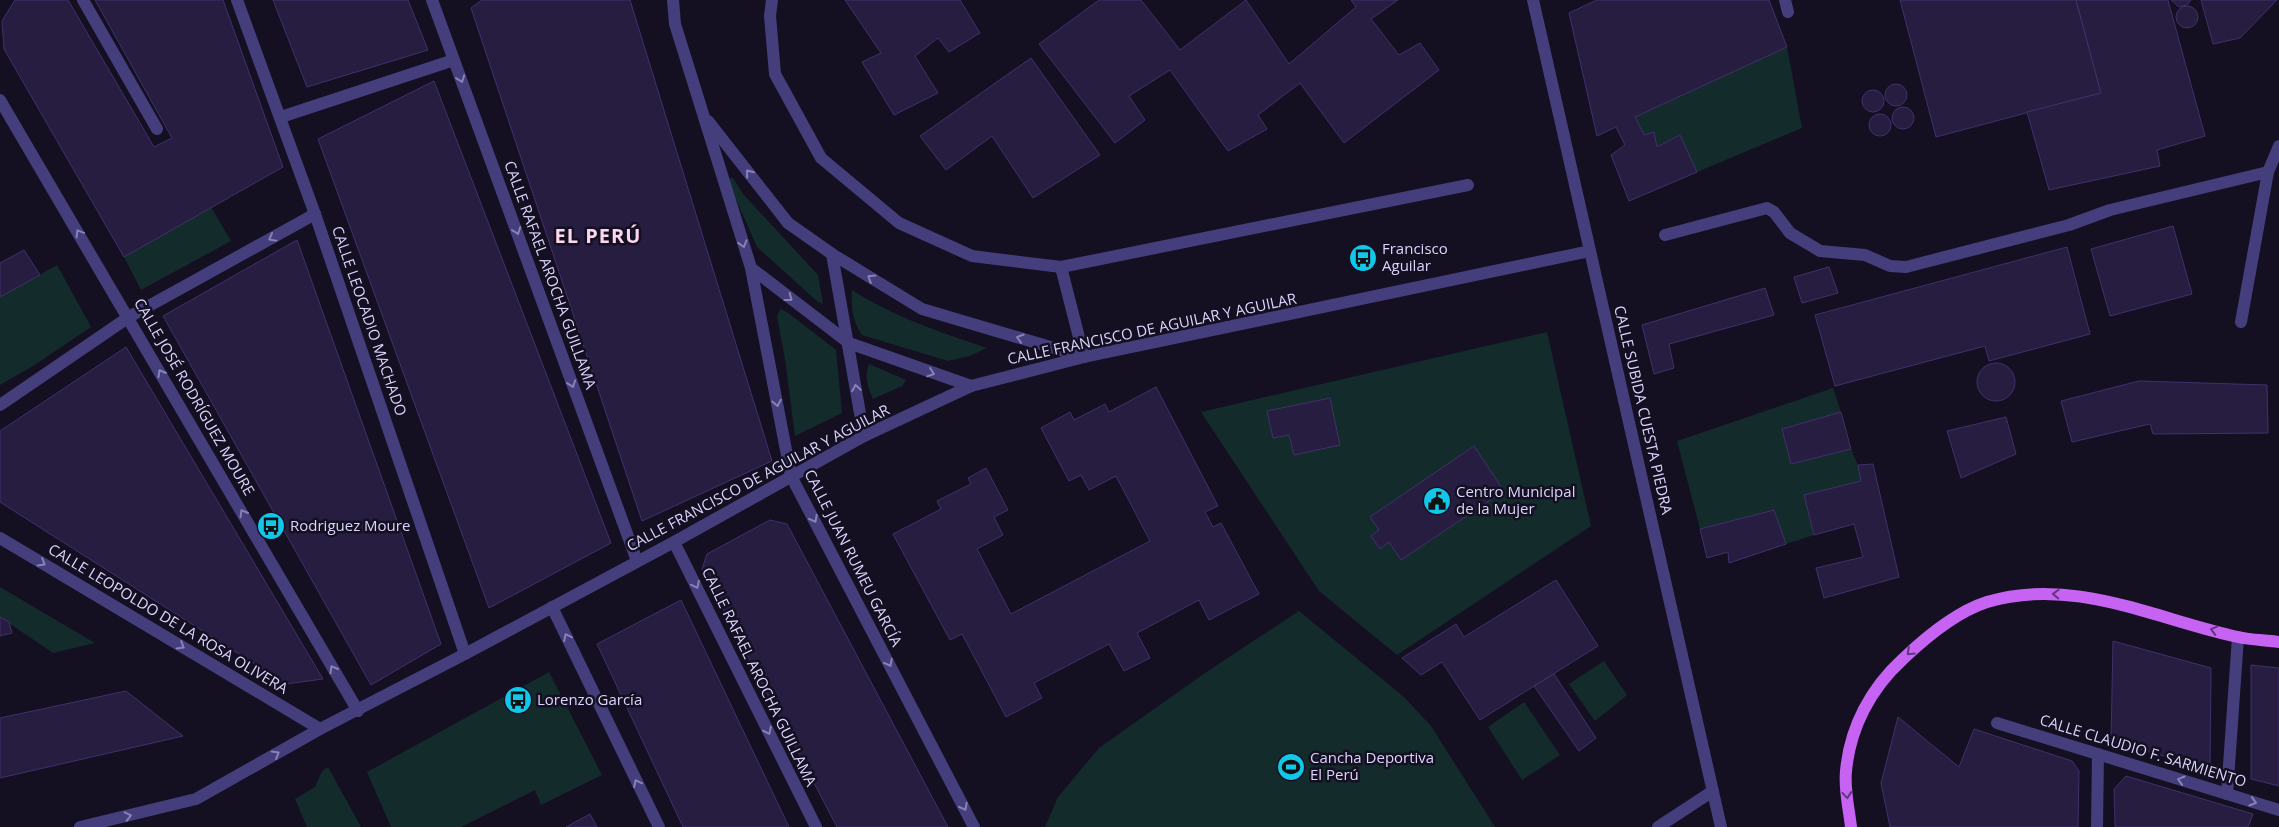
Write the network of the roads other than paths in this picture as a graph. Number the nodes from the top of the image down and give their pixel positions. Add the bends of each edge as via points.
1 (83, 0) edge
2 (237, 0) edge
3 (432, 0) edge
4 (673, 0) edge
5 (772, 0) edge
6 (1533, 0) edge
7 (454, 60) junction
8 (0, 100) edge
9 (703, 114) junction
10 (281, 117) junction
11 (157, 129) dead end
12 (2279, 146) edge
13 (2268, 172) junction
14 (1468, 185) dead end
15 (315, 214) junction
16 (1666, 235) dead end
17 (1590, 251) junction
18 (832, 254) junction
19 (1060, 267) junction
20 (751, 268) junction
21 (129, 317) junction
22 (2241, 322) dead end
23 (849, 343) junction
24 (1084, 357) junction
25 (971, 386) junction
26 (0, 405) edge
27 (864, 436) junction
28 (791, 476) junction
29 (0, 538) edge
30 (674, 542) junction
31 (637, 561) junction
32 (552, 607) junction
33 (2238, 637) junction
34 (2279, 642) edge
35 (465, 654) junction
36 (358, 711) junction
37 (1997, 723) dead end
38 (320, 729) junction
39 (2098, 754) junction
40 (1714, 791) junction
41 (2227, 794) junction
42 (2279, 810) edge
43 (80, 827) edge
44 (659, 827) edge
45 (816, 827) edge
46 (974, 827) edge
47 (1658, 827) edge
48 (1721, 827) edge
49 (1851, 827) edge
50 (2097, 827) edge

1 - 11 street
2 - 10 street, CALLE LEOCADIO MACHADO
3 - 7 street, CALLE RAFAEL AROCHA GUILLAMA
4 - 9 street, CALLE JUAN RUMEU GARCÍA via 675,24
5 - 19 street via 770,16 775,74 821,158 900,223 956,249 972,256
6 - 17 street, CALLE SUBIDA CUESTA PIEDRA
7 - 10 street
7 -> 31 street, CALLE RAFAEL AROCHA GUILLAMA
21 -> 8 street, CALLE JOSÉ RODRÍGUEZ MOURE
18 -> 9 street via 788,223
9 -> 20 street, CALLE JUAN RUMEU GARCÍA
10 - 15 street, CALLE LEOCADIO MACHADO
12 - 13 street
13 - 16 street via 2110,210 2069,225 1906,267 1890,266 1865,255 1820,251 1790,233 1767,208
13 - 22 street
14 - 19 street
15 -> 21 street
15 - 35 street, CALLE LEOCADIO MACHADO
17 - 24 street, CALLE FRANCISCO DE AGUILAR Y AGUILAR
17 - 40 street, CALLE SUBIDA CUESTA PIEDRA
18 - 23 street
24 -> 18 street via 922,309
19 - 24 street
20 -> 23 street
20 -> 28 street, CALLE JUAN RUMEU GARCÍA
21 - 26 street
36 -> 21 street, CALLE JOSÉ RODRÍGUEZ MOURE
23 -> 25 street
27 -> 23 street
24 - 25 street, CALLE FRANCISCO DE AGUILAR Y AGUILAR
25 - 27 street, CALLE FRANCISCO DE AGUILAR Y AGUILAR
27 - 28 street, CALLE FRANCISCO DE AGUILAR Y AGUILAR
28 - 30 street, CALLE FRANCISCO DE AGUILAR Y AGUILAR
28 -> 46 street, CALLE JUAN RUMEU GARCÍA
29 -> 38 street, CALLE LEOPOLDO DE LA ROSA OLIVERA
30 - 31 street, CALLE FRANCISCO DE AGUILAR Y AGUILAR
30 -> 45 street, CALLE RAFAEL AROCHA GUILLAMA
31 - 32 street, CALLE FRANCISCO DE AGUILAR Y AGUILAR
32 - 35 street, CALLE FRANCISCO DE AGUILAR Y AGUILAR
44 -> 32 street
33 - 34 main road
33 - 41 street
33 -> 49 main road via 2110,601 2058,593 2020,594 1985,603 1924,639 1874,690 1856,722 1846,772
35 - 36 street, CALLE FRANCISCO DE AGUILAR Y AGUILAR
36 - 38 street, CALLE FRANCISCO DE AGUILAR Y AGUILAR
37 - 39 street, CALLE CLAUDIO F. SARMIENTO
43 -> 38 street, CALLE FRANCISCO DE AGUILAR Y AGUILAR via 196,799
41 -> 39 street, CALLE CLAUDIO F. SARMIENTO
39 - 50 street
40 - 47 street
40 - 48 street, CALLE SUBIDA CUESTA PIEDRA
41 -> 42 street, CALLE CLAUDIO F. SARMIENTO

